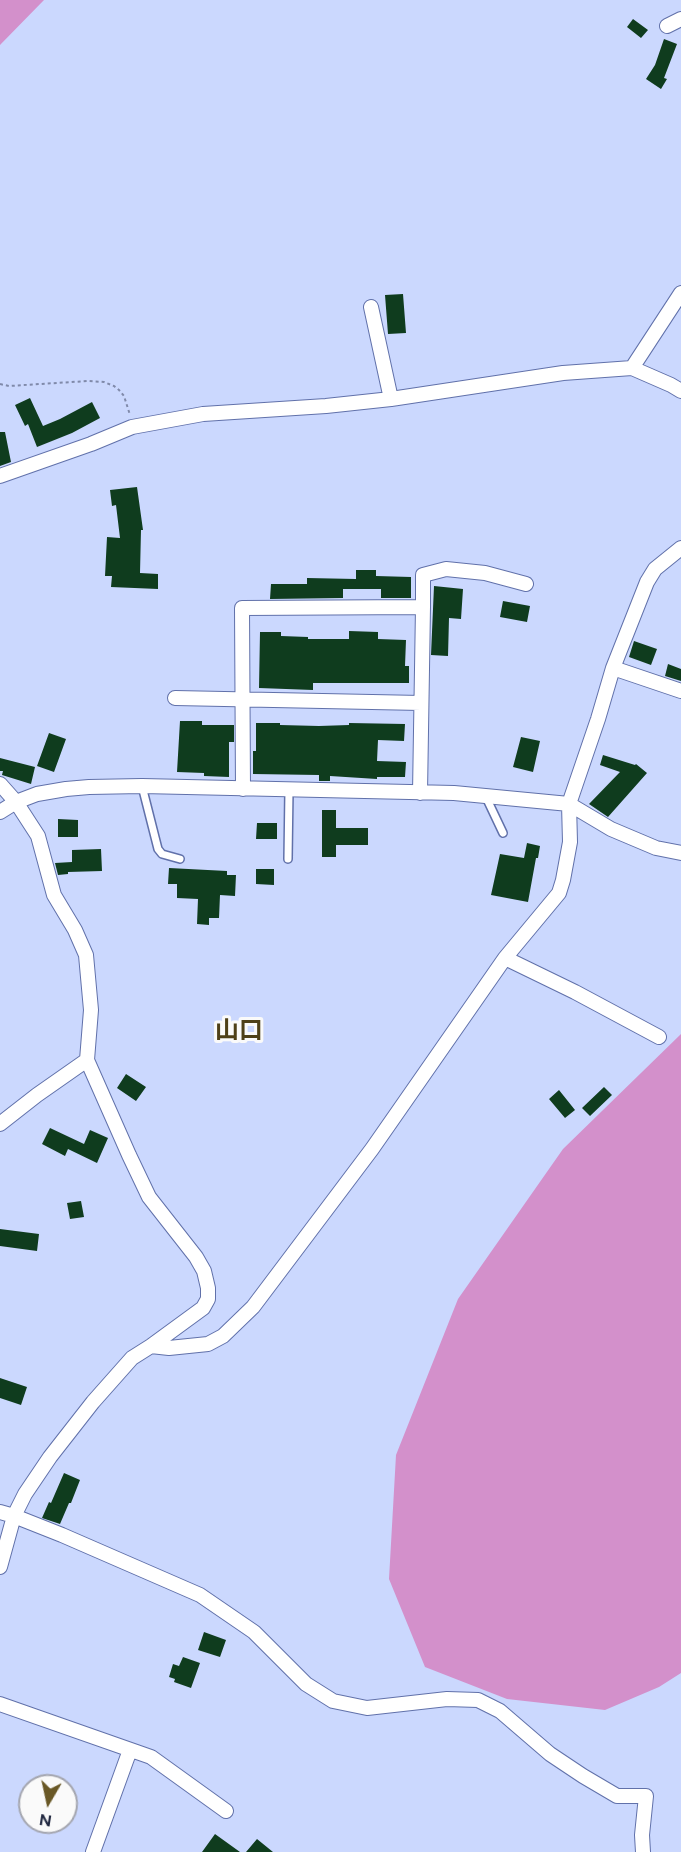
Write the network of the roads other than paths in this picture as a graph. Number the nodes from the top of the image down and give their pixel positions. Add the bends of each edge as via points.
1 (681, 19) edge
2 (667, 26) dead end
3 (681, 293) edge
4 (371, 307) dead end
5 (632, 368) junction
6 (681, 391) edge
7 (391, 399) junction
8 (0, 476) edge
9 (681, 548) edge
10 (526, 584) dead end
11 (423, 608) junction
12 (613, 668) junction
13 (681, 691) edge
14 (175, 698) dead end
15 (243, 699) junction
16 (421, 703) junction
17 (0, 784) edge
18 (142, 786) junction
19 (243, 789) junction
20 (289, 789) junction
21 (420, 793) junction
22 (485, 795) junction
23 (16, 802) junction
24 (569, 804) junction
25 (0, 812) edge
26 (503, 833) dead end
27 (681, 853) edge
28 (180, 859) dead end
29 (288, 859) dead end
30 (505, 958) junction
31 (659, 1037) dead end
32 (87, 1060) junction
33 (0, 1124) edge
34 (151, 1346) junction
35 (0, 1512) edge
36 (14, 1516) junction
37 (0, 1567) edge
38 (0, 1704) edge
39 (130, 1750) junction
40 (226, 1811) dead end
41 (93, 1852) edge
42 (643, 1852) edge

1 - 2 street
3 - 5 street
4 - 7 street
5 - 6 street
5 - 7 street via 563,373
7 - 8 street via 203,414 132,427
9 - 12 street via 655,569
10 - 11 street via 485,573 446,569 423,575
11 - 15 street via 242,608
11 - 16 street
12 - 13 street
12 - 24 street
14 - 15 street
15 - 16 street
15 - 19 street
16 - 21 street
17 - 23 street
18 - 19 street
18 - 23 street via 66,789
18 - 28 lane via 158,849
19 - 20 street
20 - 21 street
20 - 29 lane
21 - 22 street
22 - 24 street
22 - 26 lane
23 - 25 street
23 - 32 street via 38,836 54,895 86,955 91,1010
24 - 27 street via 656,848
24 - 30 street via 570,842 559,893
30 - 31 street
30 - 34 street via 372,1149 253,1308 223,1336 208,1344
32 - 33 street
32 - 34 street via 149,1197 196,1257 208,1288 208,1299 202,1308
34 - 36 street via 132,1359 93,1402 50,1457
35 - 36 street
36 - 37 street
36 - 42 street via 200,1595 254,1632 306,1684 333,1701 367,1708 447,1699 478,1700 500,1711 550,1754 617,1796 646,1796
38 - 39 street
39 - 40 street via 151,1757
39 - 41 street

